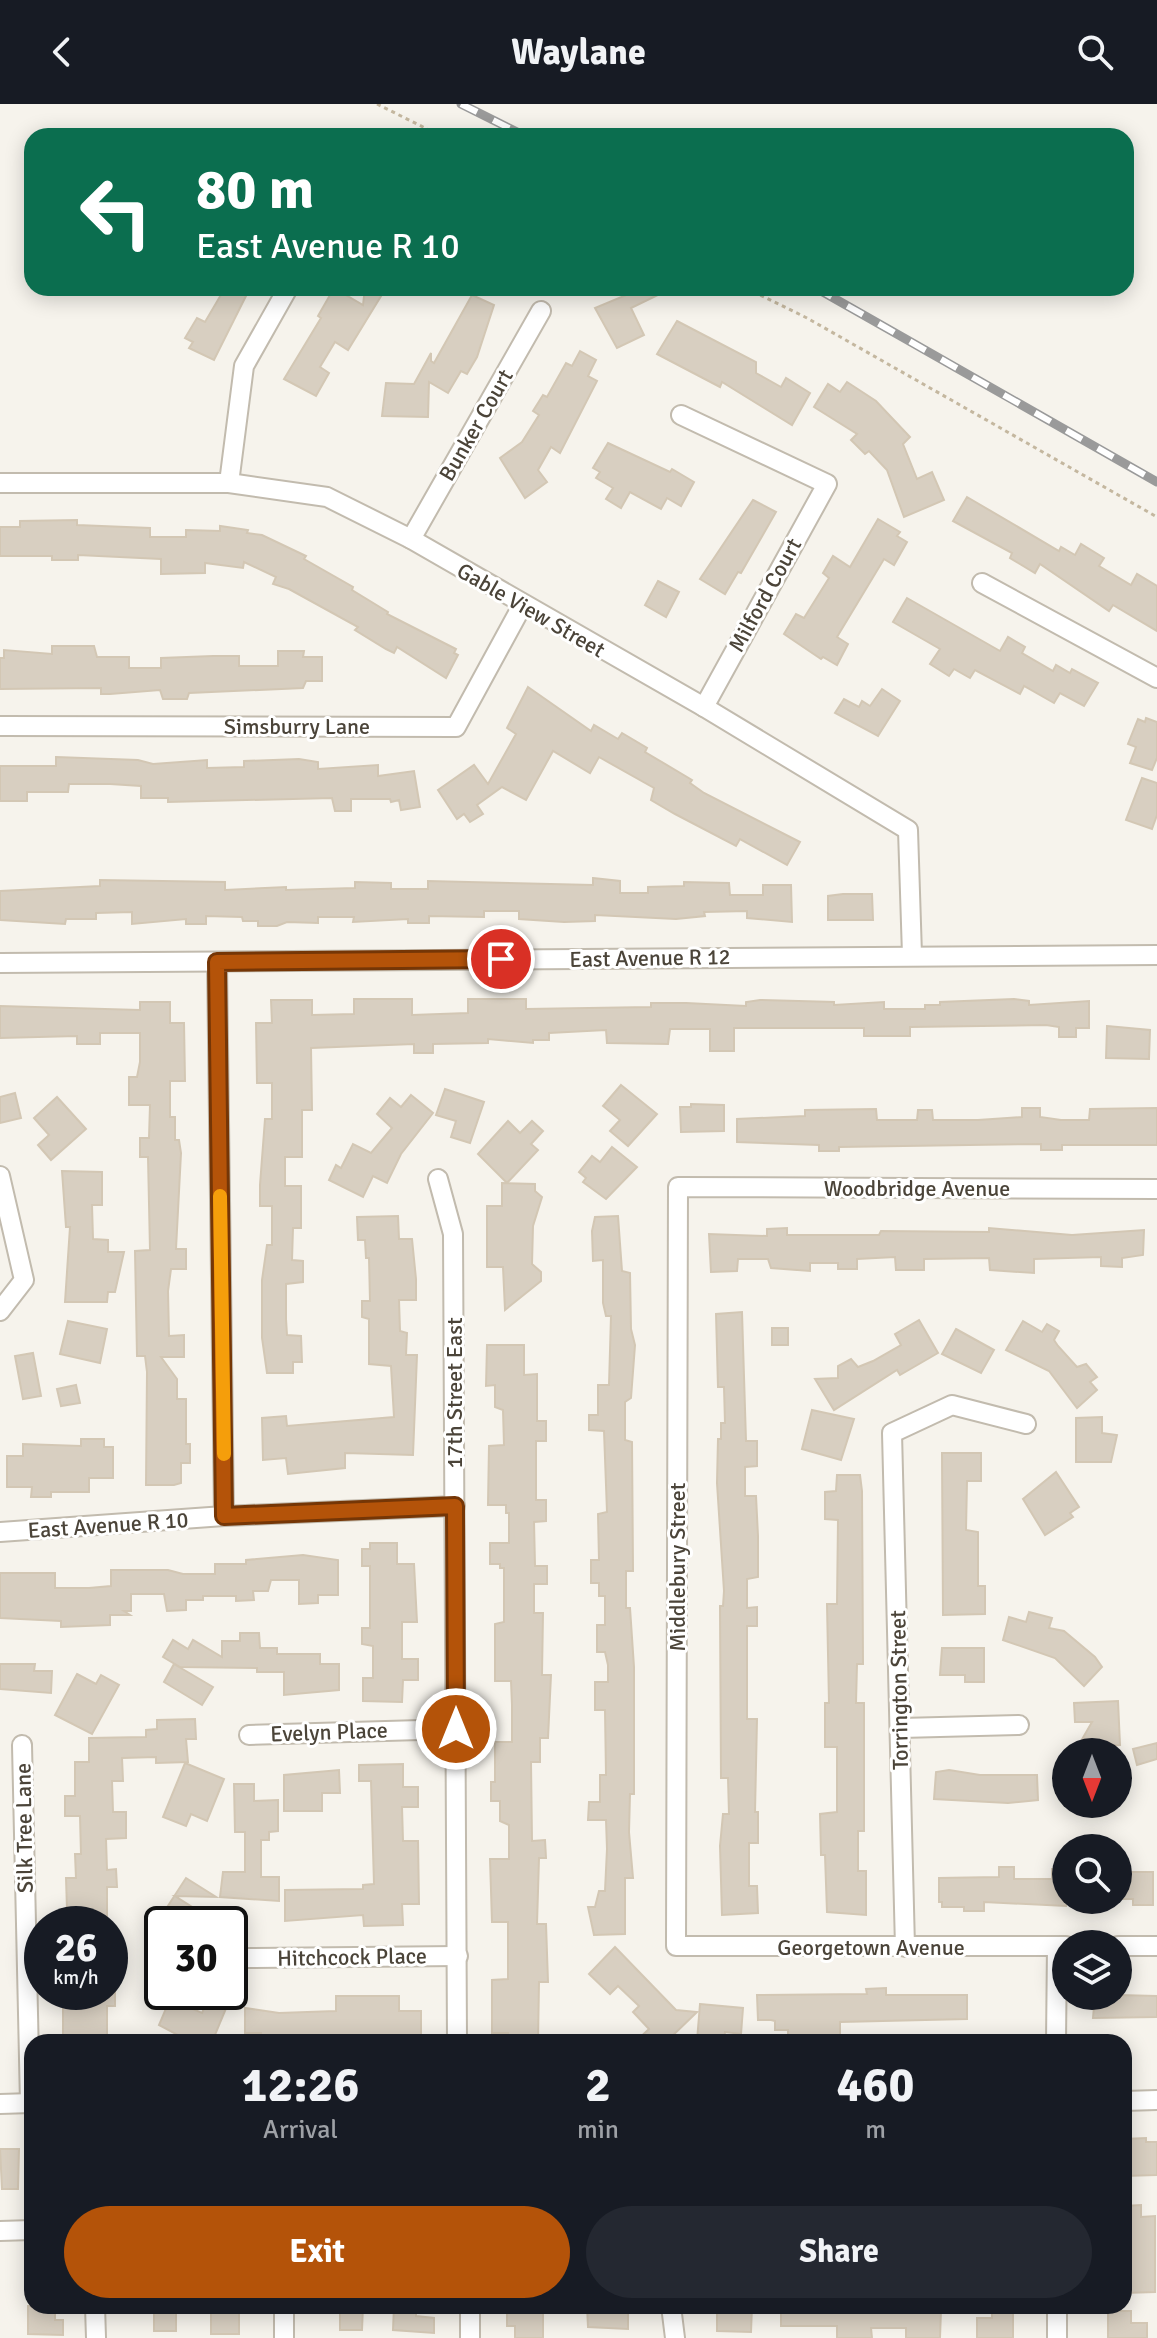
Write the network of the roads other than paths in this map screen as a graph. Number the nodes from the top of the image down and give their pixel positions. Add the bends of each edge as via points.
1 (283, 296) edge
2 (541, 311) dead end
3 (681, 415) dead end
4 (0, 483) edge
5 (229, 483) junction
6 (411, 539) junction
7 (982, 583) dead end
8 (522, 606) junction
9 (1157, 678) edge
10 (704, 707) junction
11 (0, 726) edge
12 (912, 955) junction
13 (1157, 955) edge
14 (217, 962) junction
15 (0, 963) edge
16 (0, 1176) edge
17 (438, 1179) dead end
18 (678, 1187) joint
19 (1157, 1189) edge
20 (2, 1311) edge
21 (1026, 1424) dead end
22 (455, 1506) junction
23 (224, 1516) junction
24 (0, 1532) edge
25 (1019, 1725) dead end
26 (901, 1728) junction
27 (456, 1729) junction
28 (249, 1735) dead end
29 (22, 1745) dead end
30 (676, 1946) joint
31 (1052, 1946) edge
32 (1132, 1946) edge
33 (1157, 1946) edge
34 (905, 1947) junction
35 (458, 1956) junction
36 (248, 1958) edge
37 (1058, 2010) edge
38 (29, 2034) edge
39 (457, 2034) edge
40 (1056, 2034) edge
41 (1157, 2100) edge
42 (1132, 2101) edge
43 (24, 2103) edge
44 (0, 2104) edge
45 (24, 2230) edge
46 (0, 2231) edge
47 (95, 2314) edge
48 (284, 2314) edge
49 (470, 2314) edge
50 (672, 2314) edge
51 (1057, 2314) edge
52 (96, 2338) edge
53 (284, 2338) edge
54 (470, 2338) edge
55 (675, 2338) edge
56 (1057, 2338) edge

1 - 5 street via 244,366
2 - 6 street, Bunker Court
3 - 10 street, Milford Court via 827,484
4 - 5 street, Gable View Street
5 - 6 street, Gable View Street via 327,497
6 - 8 street, Gable View Street
7 - 9 street
8 - 10 street, Gable View Street
8 - 11 street, Simsburry Lane via 456,727
10 - 12 street, Gable View Street via 908,830
12 - 13 street, East Avenue R 12
12 - 14 street, East Avenue R 12
14 - 15 street, East Avenue R 12
14 - 23 street
16 - 20 street via 24,1280
17 - 22 street, 17th Street East via 453,1234
18 - 19 street, Woodbridge Avenue
18 - 30 street, Middlebury Street
21 - 26 street, Torrington Street via 952,1405 892,1433
22 - 23 street, East Avenue R 10
22 - 27 street, 17th Street East
23 - 24 street, East Avenue R 10
25 - 26 street
26 - 34 street, Torrington Street
27 - 28 street, Evelyn Place
27 - 35 street, 17th Street East
29 - 38 street, Silk Tree Lane
30 - 34 street, Georgetown Avenue
31 - 34 street, Georgetown Avenue
32 - 33 street
35 - 36 street, Hitchcock Place
35 - 39 street, 17th Street East
37 - 40 street
41 - 42 street
43 - 44 street
45 - 46 street
47 - 52 street
48 - 53 street
49 - 54 street
50 - 55 street
51 - 56 street

